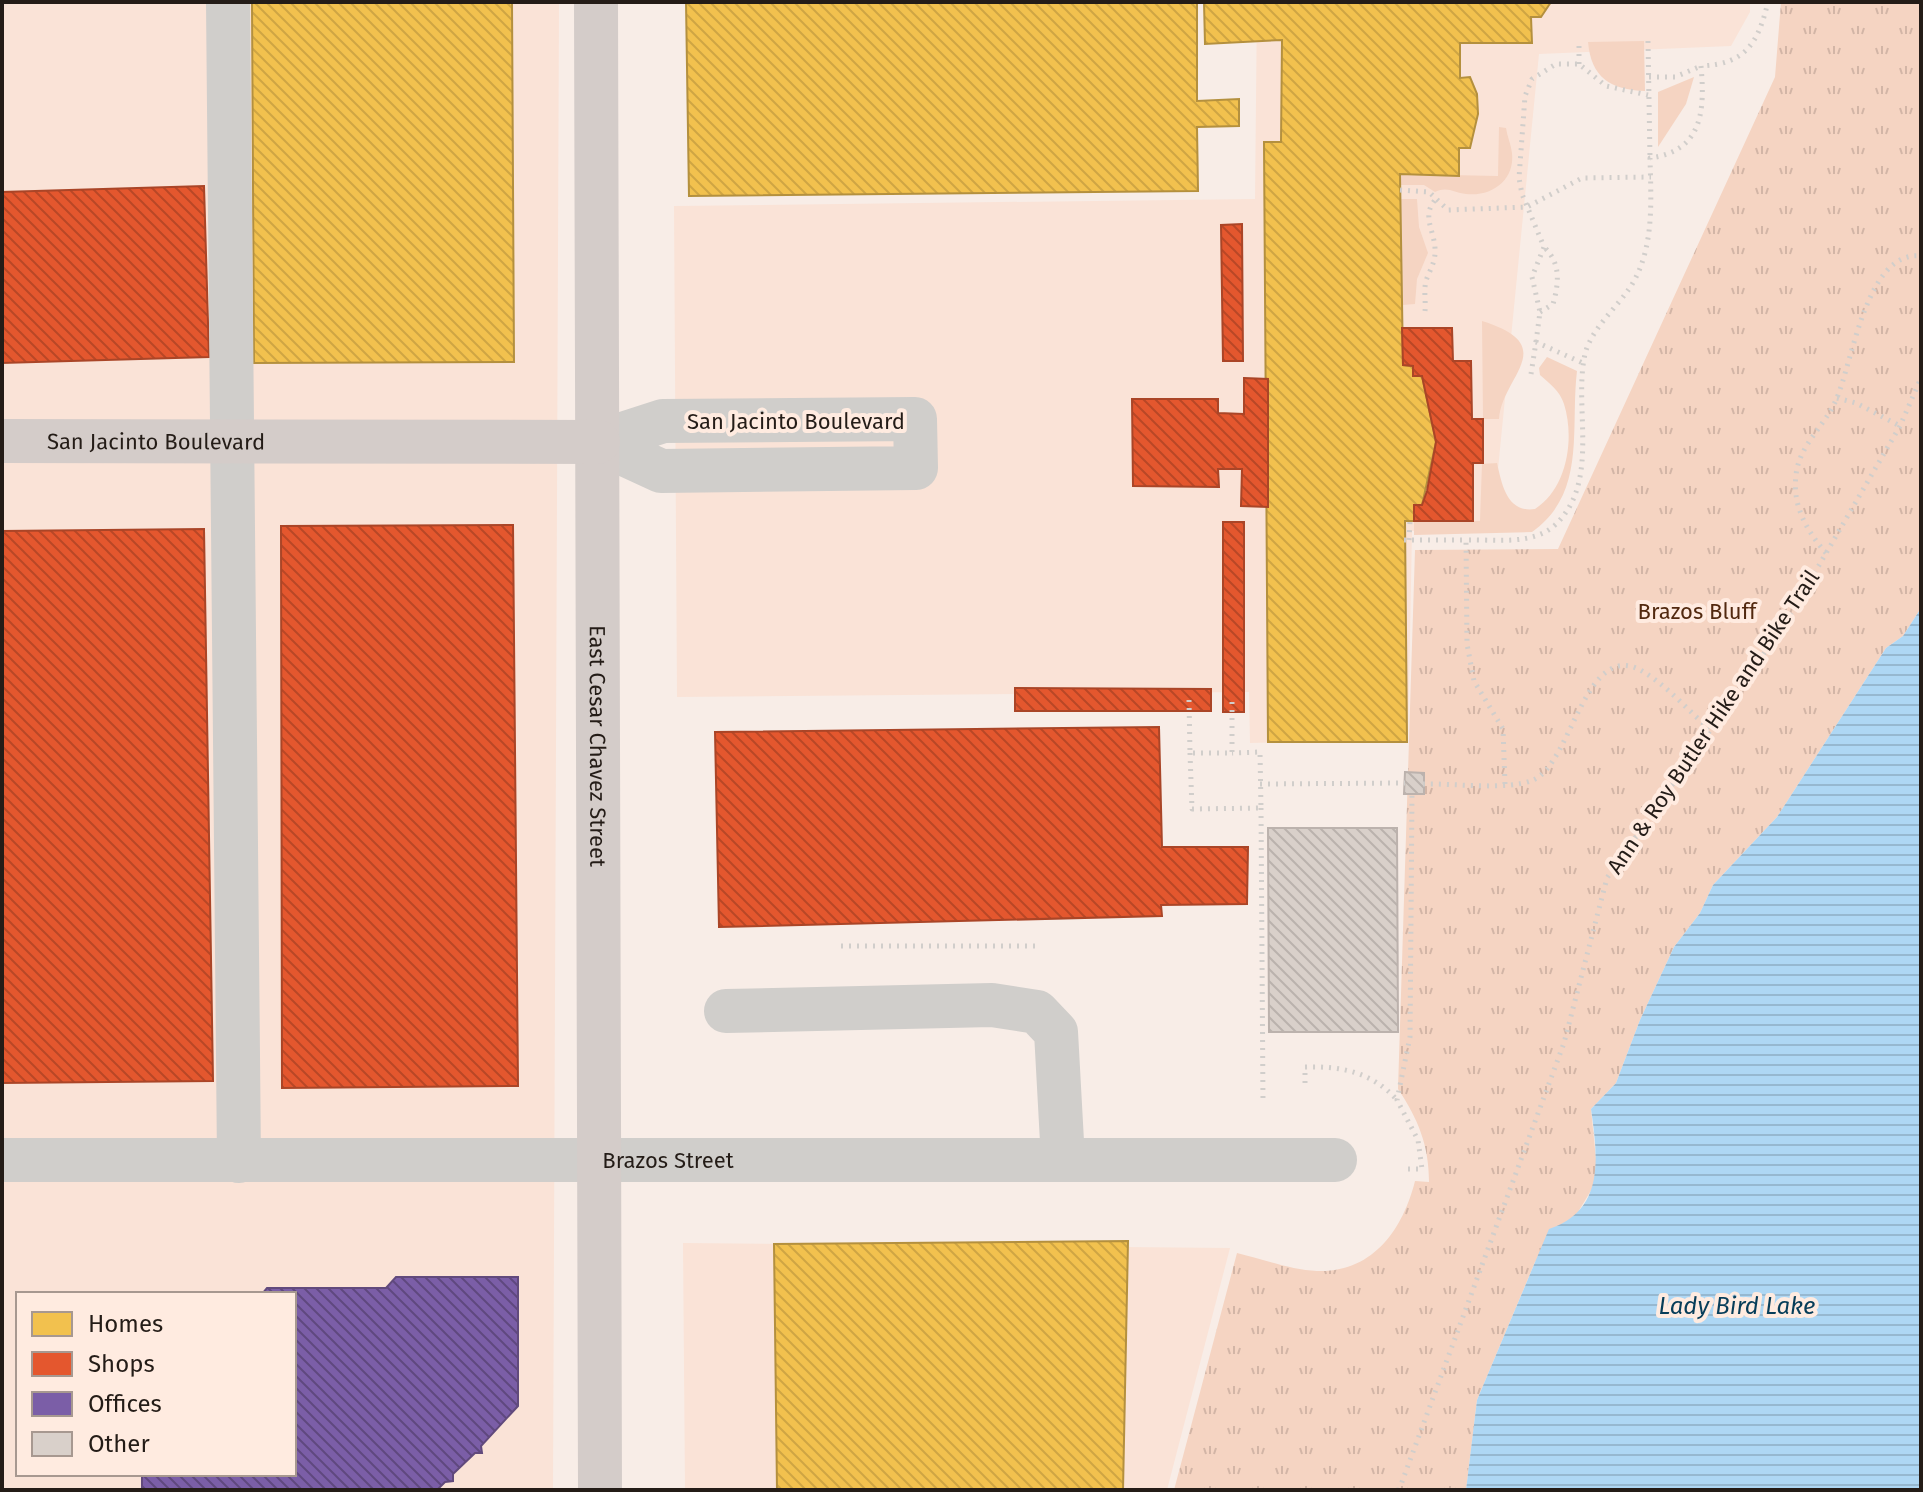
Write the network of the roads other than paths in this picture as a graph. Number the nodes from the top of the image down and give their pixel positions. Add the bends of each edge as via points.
1 (228, 2) edge
2 (596, 2) edge
3 (2, 441) edge
4 (232, 441) junction
5 (598, 442) junction
6 (726, 1011) dead end
7 (2, 1160) edge
8 (1063, 1160) junction
9 (1335, 1160) dead end
10 (239, 1161) junction
11 (600, 1161) junction
12 (600, 1490) edge

1 - 4 street
2 - 5 main road, East Cesar Chavez Street
3 - 4 main road, San Jacinto Boulevard
4 - 5 main road, San Jacinto Boulevard
4 - 10 street
5 - 5 street, San Jacinto Boulevard via 663,421 915,419 916,468 661,471
5 - 11 main road, East Cesar Chavez Street
6 - 8 street via 992,1005 1037,1012 1056,1032
7 - 10 street, Brazos Street
8 - 9 street, Brazos Street
8 - 11 street, Brazos Street
10 - 11 street, Brazos Street
11 - 12 main road, East Cesar Chavez Street

